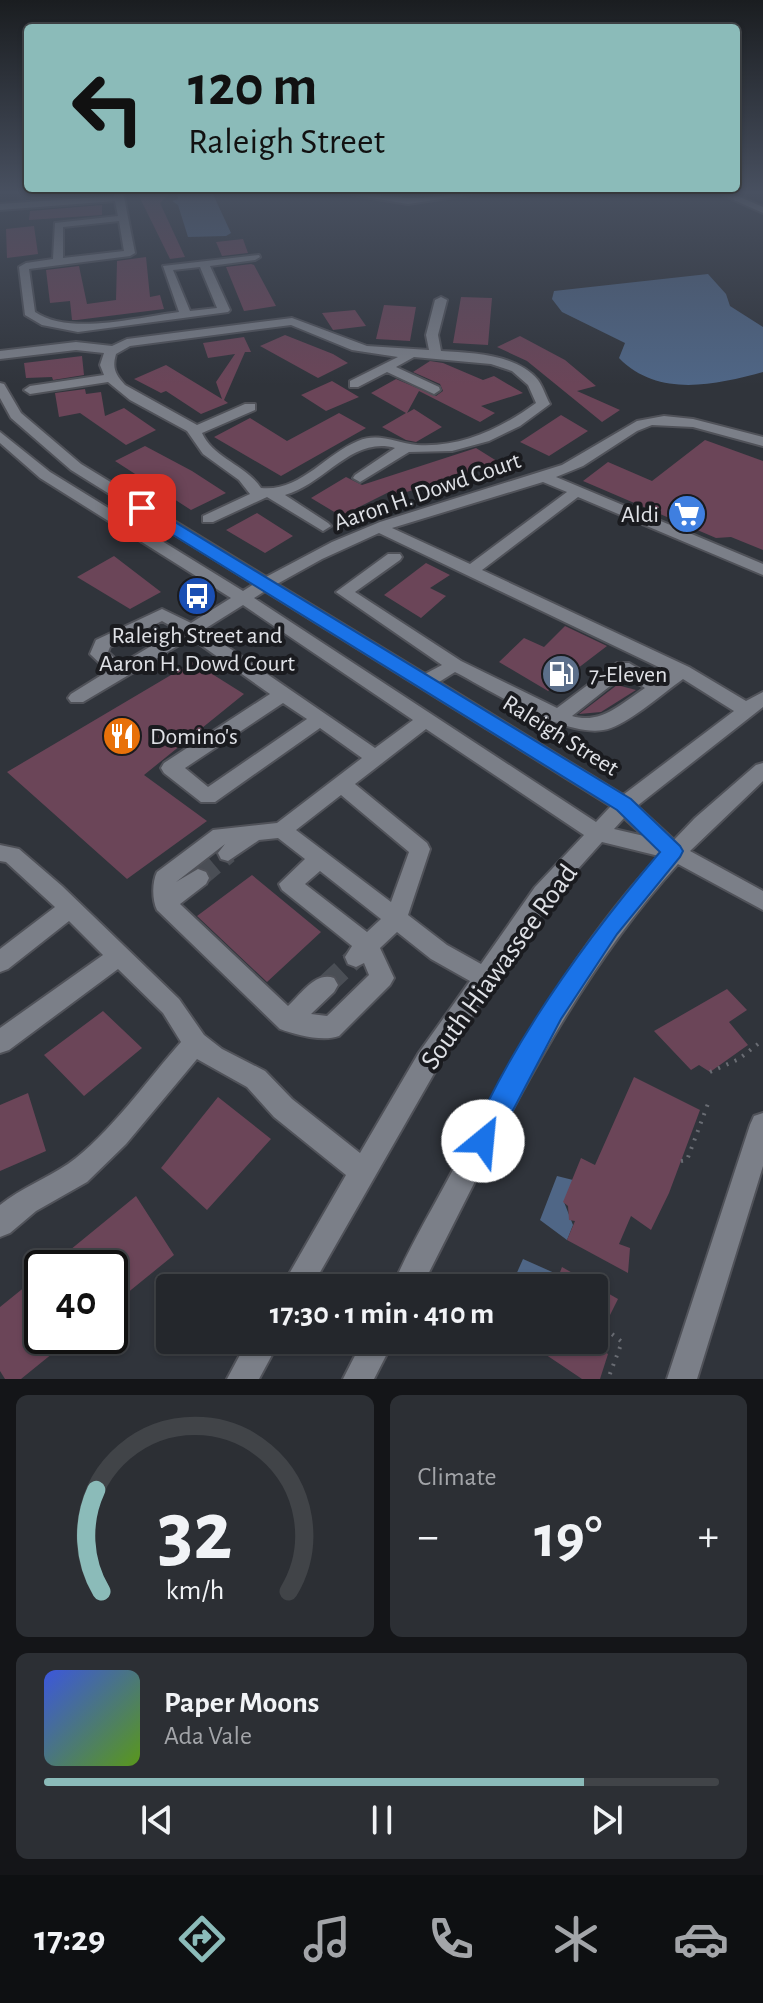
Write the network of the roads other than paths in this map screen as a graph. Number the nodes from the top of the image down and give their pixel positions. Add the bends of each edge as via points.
1 (58, 256) edge
2 (66, 256) edge
3 (255, 257) dead end
4 (58, 261) junction
5 (204, 263) junction
6 (441, 300) dead end
7 (186, 316) junction
8 (112, 350) junction
9 (0, 355) edge
10 (436, 355) junction
11 (409, 356) junction
12 (386, 367) junction
13 (109, 378) junction
14 (354, 384) dead end
15 (0, 387) edge
16 (30, 390) dead end
17 (434, 390) dead end
18 (250, 407) dead end
19 (195, 431) junction
20 (0, 436) edge
21 (763, 442) edge
22 (407, 447) junction
23 (544, 477) junction
24 (360, 478) dead end
25 (577, 491) junction
26 (268, 494) junction
27 (208, 519) dead end
28 (323, 526) dead end
29 (380, 528) junction
30 (394, 557) dead end
31 (763, 570) edge
32 (471, 571) junction
33 (266, 584) junction
34 (243, 598) junction
35 (191, 630) junction
36 (455, 665) junction
37 (683, 671) junction
38 (120, 672) junction
39 (425, 682) junction
40 (658, 688) junction
41 (283, 694) junction
42 (77, 698) dead end
43 (755, 704) edge
44 (558, 717) junction
45 (320, 719) junction
46 (426, 719) junction
47 (376, 758) junction
48 (763, 770) edge
49 (342, 785) junction
50 (624, 805) junction
51 (282, 830) junction
52 (254, 833) junction
53 (597, 833) junction
54 (672, 851) junction
55 (0, 853) edge
56 (228, 853) tunnel mouth
57 (321, 858) junction
58 (198, 878) tunnel mouth
59 (763, 901) edge
60 (165, 904) junction
61 (70, 908) junction
62 (395, 920) junction
63 (362, 951) junction
64 (119, 956) junction
65 (0, 962) edge
66 (486, 978) junction
67 (326, 985) tunnel mouth
68 (288, 1021) junction
69 (0, 1042) edge
70 (195, 1043) junction
71 (763, 1125) edge
72 (363, 1172) junction
73 (0, 1223) edge
74 (303, 1274) edge
75 (413, 1274) edge
76 (257, 1354) edge
77 (371, 1354) edge
78 (242, 1379) edge
79 (358, 1379) edge
80 (682, 1379) edge

1 - 4 street
2 - 4 street
3 - 5 street
4 - 7 street via 23,269 29,313 43,322 78,328
5 - 7 street via 167,268
5 - 7 street via 224,310
6 - 10 street via 432,335
8 - 9 street via 76,346
8 - 11 street via 140,340 292,321 341,344
8 - 13 street via 105,368
10 - 11 street
10 - 22 street via 501,363 533,384 543,404 499,434 450,445
11 - 12 street
12 - 14 street
12 - 17 street
13 - 16 street
13 - 19 street
15 - 33 street, Raleigh Street via 16,415 76,467
18 - 19 street
19 - 26 street via 200,442 248,477 256,492
20 - 34 street via 45,475
21 - 23 street, Aaron H. Dowd Court via 678,421 646,421 600,453
22 - 24 street
22 - 26 street via 366,443 287,492
23 - 25 street
23 - 29 street, Aaron H. Dowd Court
25 - 31 street
25 - 32 street
26 - 27 street
26 - 28 street
29 - 32 street
29 - 33 street, Aaron H. Dowd Court
30 - 36 street via 344,592
32 - 37 street
33 - 34 street, Aaron H. Dowd Court
33 - 39 street, Raleigh Street
34 - 35 street, Aaron H. Dowd Court
34 - 46 street
35 - 38 street, Aaron H. Dowd Court
35 - 38 street via 162,614 102,644 99,654
35 - 41 street
36 - 39 street
36 - 44 street
37 - 40 street
37 - 43 street
38 - 42 street, Aaron H. Dowd Court
39 - 50 street, Raleigh Street
40 - 44 street via 606,723 583,726
40 - 44 street via 623,667
41 - 45 street
41 - 45 street via 171,768 208,797
43 - 50 street, South Hiawassee Road
45 - 47 street
46 - 47 street
46 - 53 street
47 - 49 street
48 - 54 street
49 - 51 street
49 - 62 street via 420,849
50 - 53 street, South Hiawassee Road
50 - 54 street, Raleigh Street
51 - 52 street
51 - 57 street
52 - 56 street
52 - 60 street via 220,836 165,878
53 - 54 street
53 - 66 street, South Hiawassee Road via 543,893
54 - 59 street
54 - 75 street via 609,928 553,1011
55 - 61 street via 12,855
57 - 62 street
57 - 63 street via 290,884
58 - 60 street
60 - 68 street
61 - 64 street
61 - 65 street
62 - 63 street
62 - 66 street
63 - 68 street via 382,978 331,1028
64 - 69 street
64 - 70 street via 171,1006
66 - 72 street, South Hiawassee Road via 427,1062
67 - 68 street
70 - 72 street via 256,1079 283,1108
70 - 73 street via 78,1173 26,1201
71 - 80 street
72 - 74 street, South Hiawassee Road
76 - 78 street
77 - 79 street

